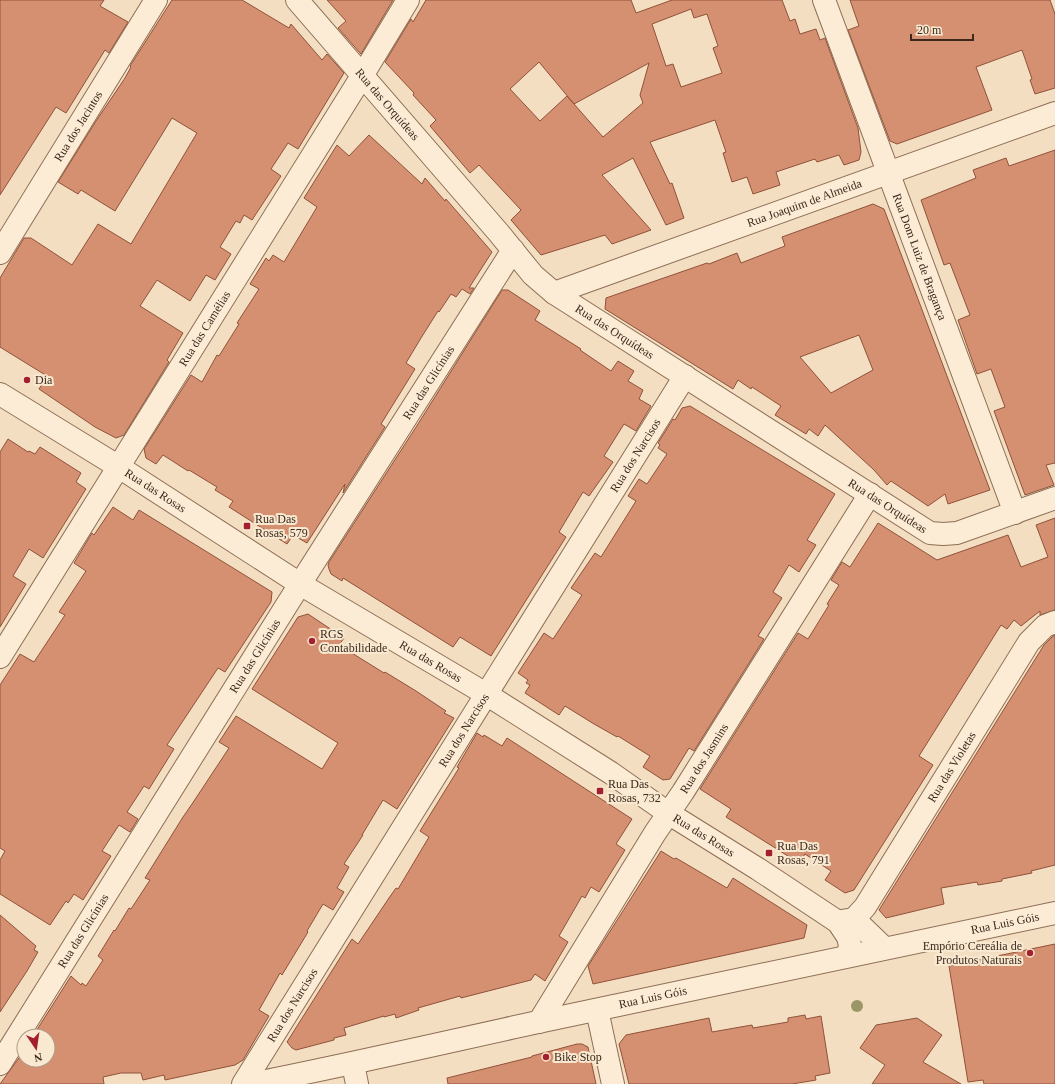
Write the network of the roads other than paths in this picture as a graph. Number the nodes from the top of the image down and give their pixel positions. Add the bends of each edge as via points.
1 (156, 0) edge
2 (297, 0) edge
3 (408, 0) edge
4 (824, 0) edge
5 (362, 76) junction
6 (1055, 113) edge
7 (887, 174) junction
8 (513, 250) junction
9 (0, 253) edge
10 (554, 293) junction
11 (685, 376) junction
12 (0, 394) edge
13 (119, 467) junction
14 (870, 494) junction
15 (1055, 498) edge
16 (1015, 513) junction
17 (300, 584) junction
18 (1055, 622) edge
19 (0, 657) edge
20 (486, 694) junction
21 (668, 813) junction
22 (1055, 913) edge
23 (846, 920) junction
24 (884, 948) junction
25 (848, 956) junction
26 (597, 1010) junction
27 (539, 1022) junction
28 (0, 1064) edge
29 (355, 1074) edge
30 (243, 1084) edge
31 (251, 1084) edge
32 (613, 1084) edge

1 - 9 street, Rua dos Jacintos
2 - 5 street, Rua das Orquídeas
3 - 5 street, Rua das Camélias
4 - 7 street, Rua Dom Luiz de Bragança
5 - 8 street, Rua das Orquídeas
5 - 13 street, Rua das Camélias
6 - 7 street, Rua Joaquim de Almeida
7 - 10 street, Rua Joaquim de Almeida
7 - 16 street, Rua Dom Luiz de Bragança
8 - 10 street, Rua das Orquídeas via 534,275
8 - 17 street, Rua das Glicínias
10 - 11 street, Rua das Orquídeas
11 - 14 street, Rua das Orquídeas
11 - 20 street, Rua dos Narcisos
12 - 13 street, Rua das Rosas
13 - 17 street, Rua das Rosas
13 - 19 street, Rua das Camélias
14 - 16 street, Rua das Orquídeas via 930,533 957,533
14 - 21 street, Rua dos Jasmins
15 - 16 street, Rua das Orquídeas
17 - 20 street, Rua das Rosas
17 - 28 street, Rua das Glicínias
18 - 23 street, Rua das Violetas via 1045,626 1029,642 865,907
20 - 21 street, Rua das Rosas via 611,773
20 - 30 street, Rua dos Narcisos
21 - 23 street, Rua das Rosas
21 - 27 street, Rua dos Jasmins
22 - 24 street, Rua Luis Góis
23 - 24 street, Rua das Rosas
23 - 25 street, Rua das Rosas via 850,945
24 - 25 street, Rua Luis Góis
25 - 26 street, Rua Luis Góis
26 - 27 street, Rua Luis Góis
26 - 32 street
27 - 29 street, Rua Luis Góis
29 - 31 street, Rua Luis Góis

